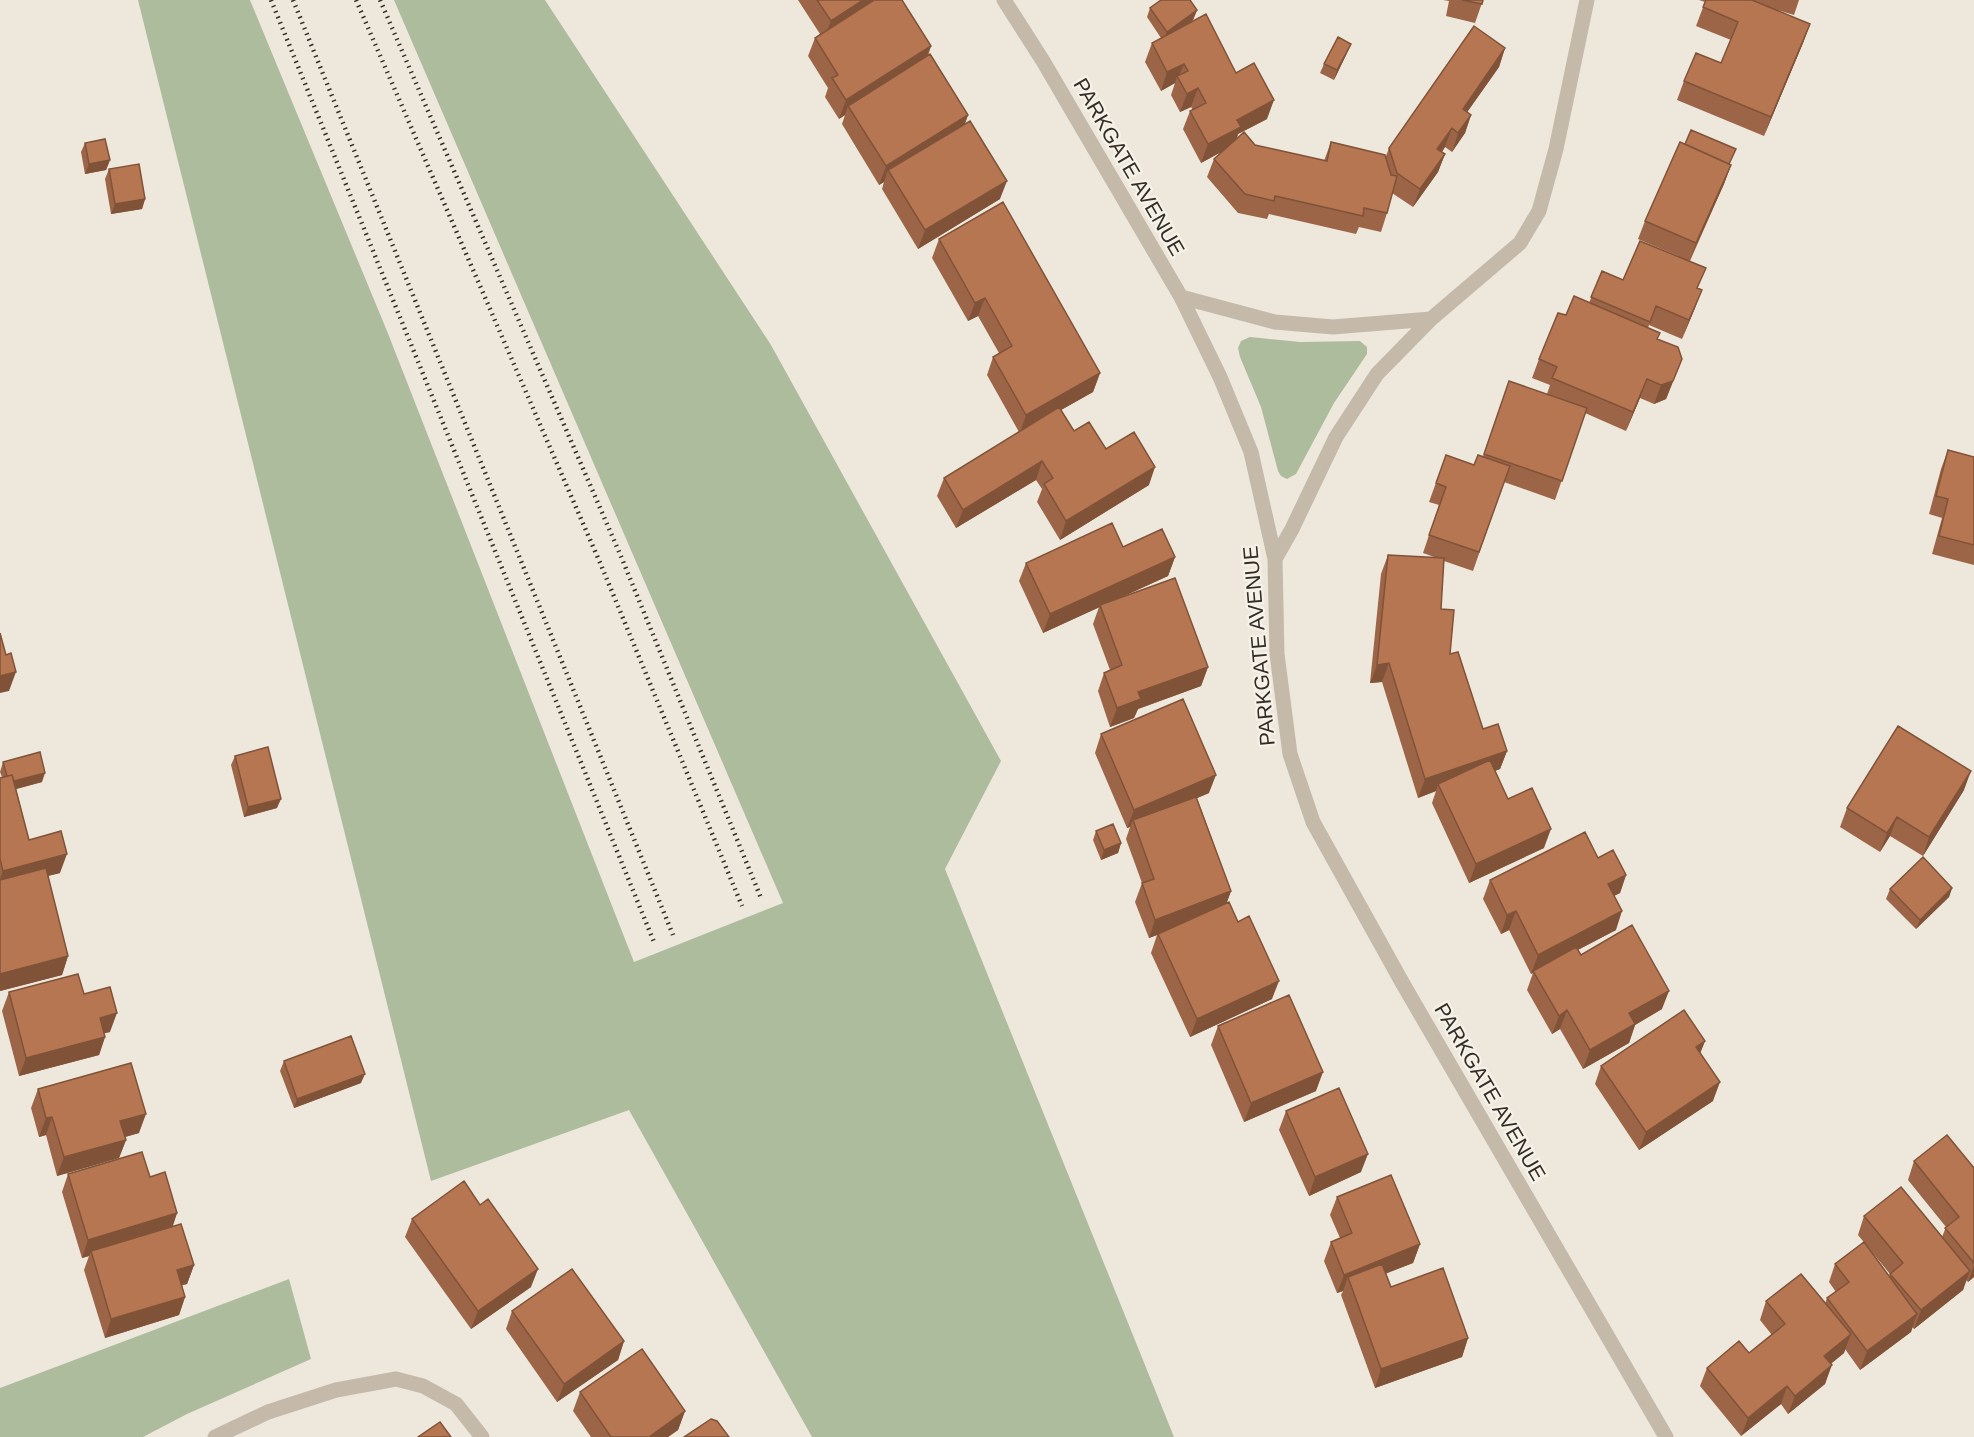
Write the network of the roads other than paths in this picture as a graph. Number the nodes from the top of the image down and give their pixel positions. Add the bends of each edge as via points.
1 (1004, 0) edge
2 (1587, 0) edge
3 (1181, 297) junction
4 (1431, 319) junction
5 (1275, 559) junction
6 (215, 1437) edge
7 (482, 1437) edge
8 (1666, 1437) edge

1 - 3 street, PARKGATE AVENUE
2 - 4 street via 1539,211 1520,243
3 - 4 street via 1275,322 1333,327
3 - 5 street, PARKGATE AVENUE via 1251,452
4 - 5 street via 1377,374 1342,428
5 - 8 street, PARKGATE AVENUE via 1277,654 1290,754 1313,822
6 - 7 street via 268,1412 336,1390 396,1379 423,1386 456,1404

